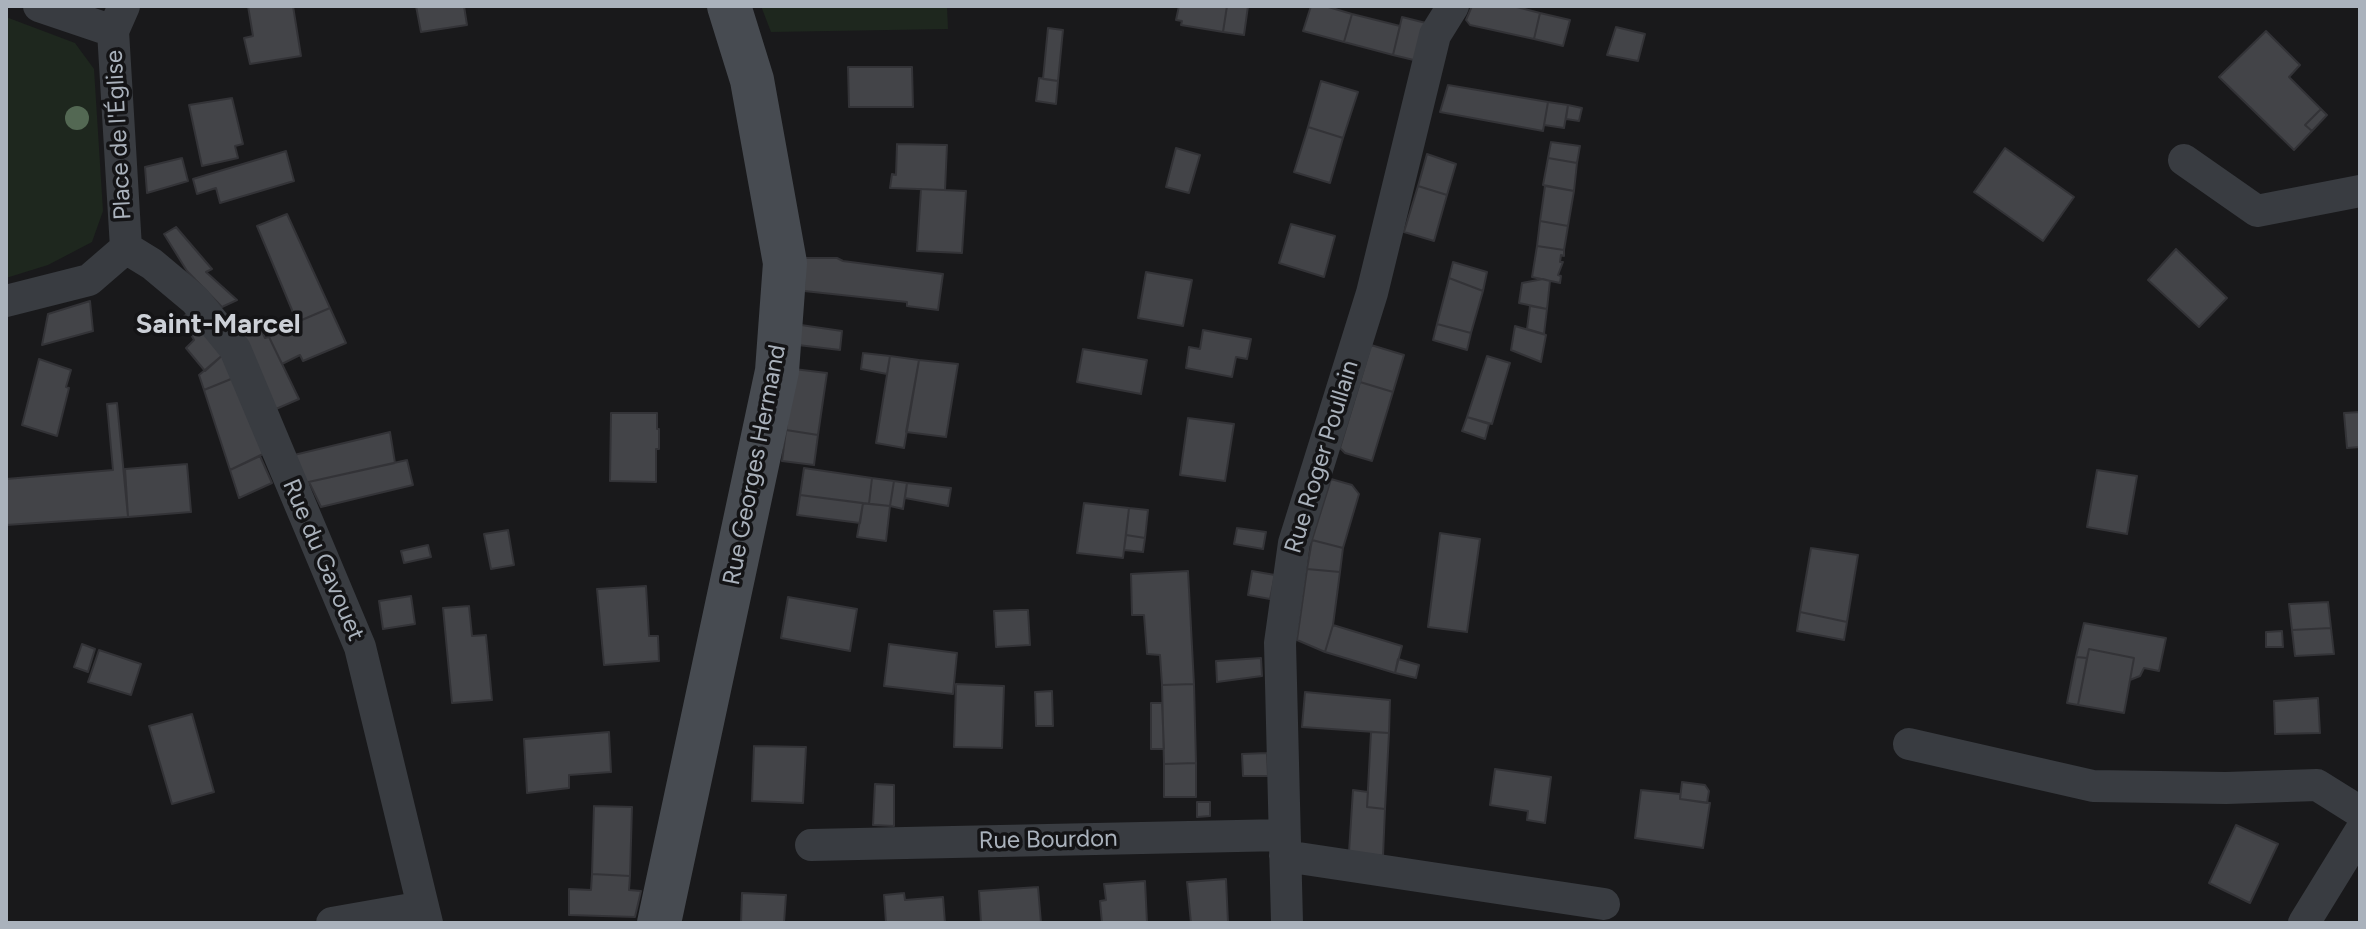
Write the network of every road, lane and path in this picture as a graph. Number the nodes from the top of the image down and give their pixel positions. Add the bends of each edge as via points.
1 (39, 6) edge
2 (729, 6) edge
3 (1453, 6) edge
4 (118, 19) edge
5 (2184, 160) dead end
6 (2360, 191) edge
7 (126, 248) junction
8 (6, 301) edge
9 (1909, 744) dead end
10 (2360, 812) edge
11 (2360, 832) edge
12 (811, 845) dead end
13 (1284, 846) junction
14 (1604, 904) dead end
15 (425, 915) edge
16 (332, 923) edge
17 (659, 923) edge
18 (1287, 923) edge
19 (2304, 923) edge

1 - 4 street
2 - 17 street, Rue Georges Hermand via 752,80 785,263 779,356
3 - 13 street, Rue Roger Poullain via 1435,35 1372,293 1294,543 1280,643
4 - 7 street, Place de l'Église
5 - 6 street via 2257,211
7 - 8 street, Place de l'Église via 89,280
7 - 15 street, Rue du Gavouet via 195,300 235,349 360,647
9 - 10 street via 2093,786 2317,785
11 - 19 street
12 - 13 street, Rue Bourdon
13 - 14 street, Rue Bourdon
13 - 18 street, Rue Roger Poullain
15 - 16 street

